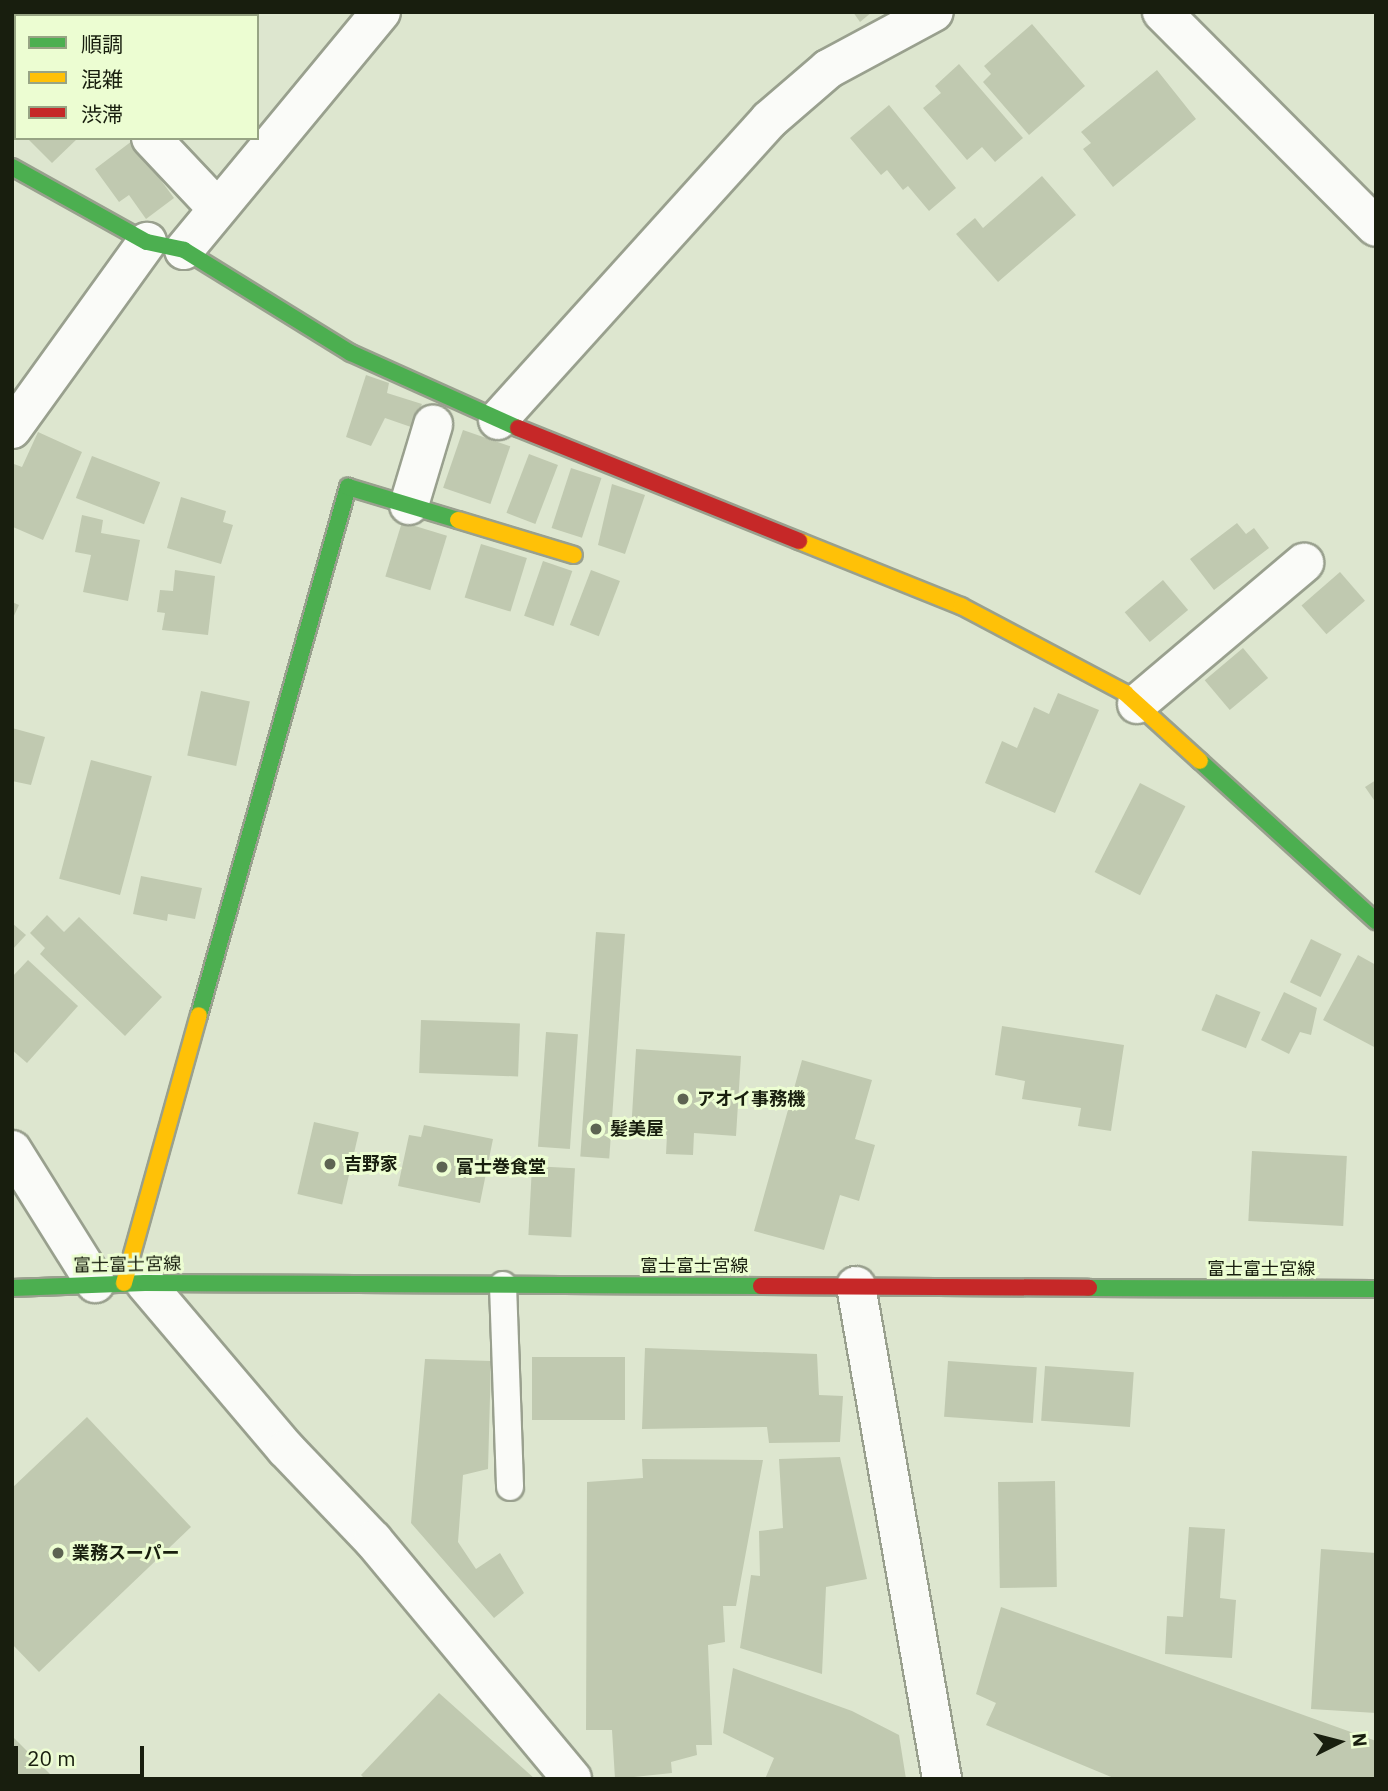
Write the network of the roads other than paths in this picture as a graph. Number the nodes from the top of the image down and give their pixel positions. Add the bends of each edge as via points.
1 (381, 12) edge
2 (934, 12) edge
3 (1162, 12) edge
4 (153, 140) edge
5 (12, 167) edge
6 (217, 208) junction
7 (1376, 227) edge
8 (147, 242) junction
9 (184, 250) junction
10 (498, 420) junction
11 (433, 425) dead end
12 (12, 429) edge
13 (409, 505) junction
14 (573, 555) dead end
15 (1304, 563) dead end
16 (1137, 704) junction
17 (1372, 911) edge
18 (12, 1150) edge
19 (121, 1283) junction
20 (503, 1286) junction
21 (856, 1286) junction
22 (12, 1288) edge
23 (1376, 1289) edge
24 (510, 1487) dead end
25 (572, 1779) edge
26 (942, 1779) edge

1 - 6 street
2 - 10 street via 828,69 768,120
3 - 7 street
4 - 6 street
5 - 8 street
6 - 9 street
8 - 9 street
8 - 12 street
9 - 10 street via 351,353
10 - 16 street via 961,606 1125,693
11 - 13 street
13 - 14 street
13 - 19 street via 348,487
15 - 16 street
16 - 17 street
18 - 19 street
19 - 20 street, 富士富士宮線
19 - 22 street, 富士富士宮線
19 - 25 street via 373,1540
20 - 21 street, 富士富士宮線
20 - 24 lane
21 - 23 street, 富士富士宮線
21 - 26 street

